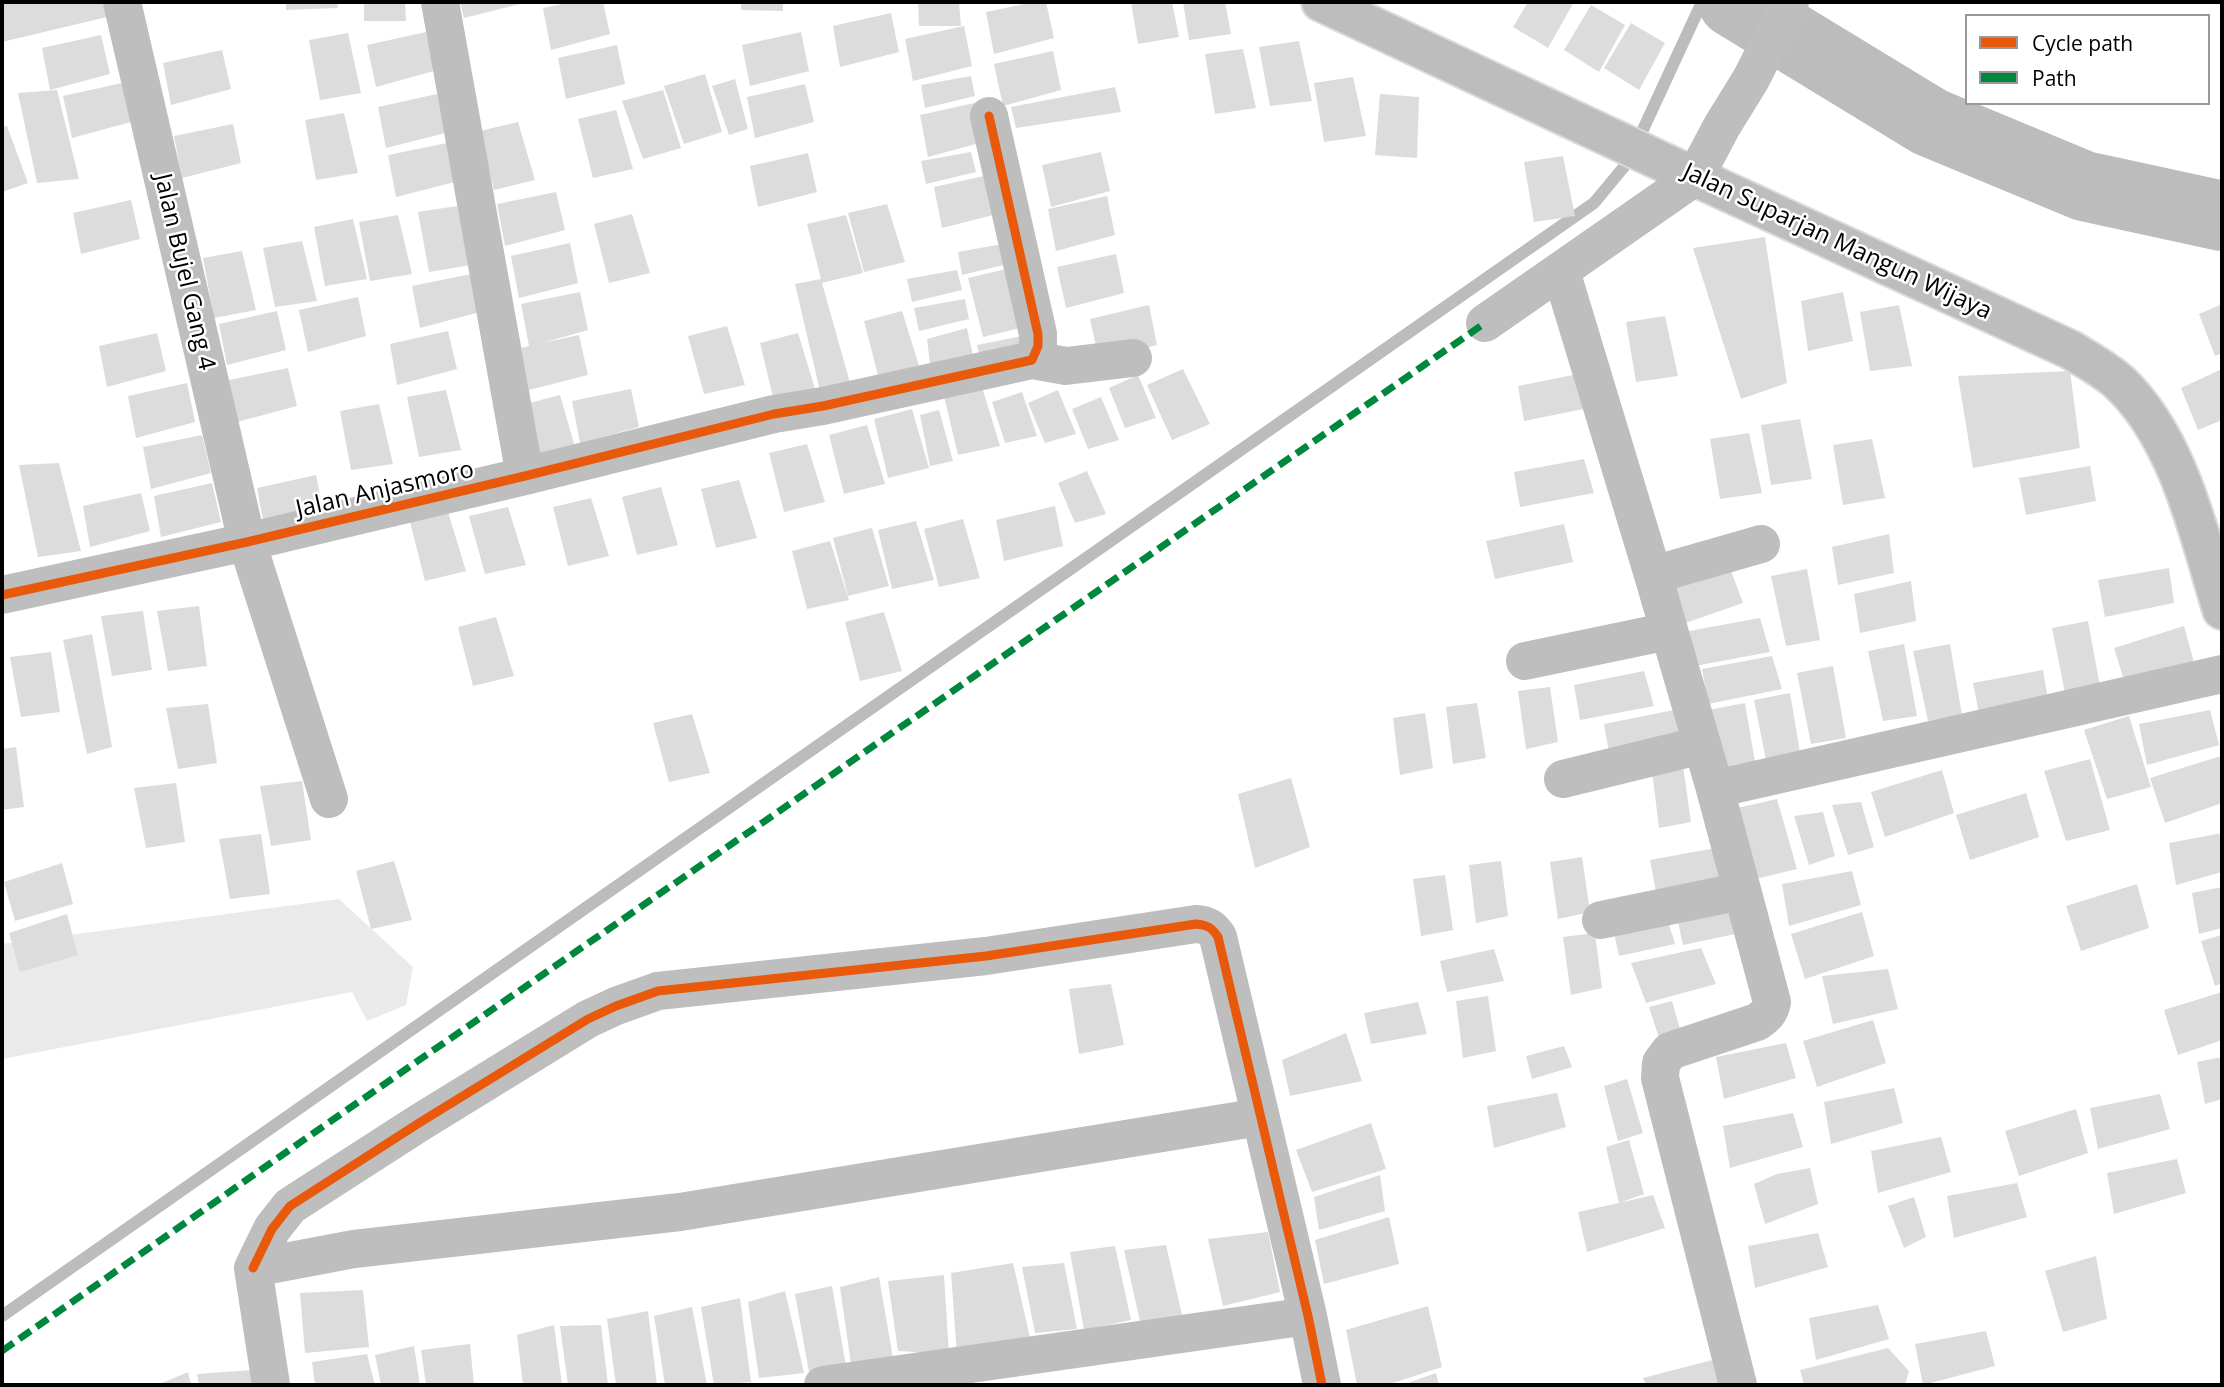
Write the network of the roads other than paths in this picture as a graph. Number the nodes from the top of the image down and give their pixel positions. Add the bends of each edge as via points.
1 (122, 2) edge
2 (440, 2) edge
3 (1321, 2) edge
4 (1790, 2) edge
5 (989, 116) dead end
6 (1695, 177) junction
7 (1561, 271) junction
8 (1485, 323) dead end
9 (1133, 358) dead end
10 (1032, 360) junction
11 (525, 476) junction
12 (247, 542) junction
13 (1761, 544) dead end
14 (1653, 575) junction
15 (2, 595) edge
16 (2222, 610) edge
17 (1669, 631) junction
18 (1525, 662) dead end
19 (2222, 674) edge
20 (1702, 745) junction
21 (1563, 779) dead end
22 (1715, 789) junction
23 (328, 799) dead end
24 (1742, 891) junction
25 (1601, 920) dead end
26 (1260, 1117) junction
27 (253, 1268) junction
28 (1308, 1316) junction
29 (271, 1385) edge
30 (823, 1385) edge
31 (1322, 1385) edge
32 (1738, 1385) edge

1 - 12 street, Jalan Bujel Gang 4
2 - 11 street
3 - 6 highway, Jalan Suparjan Mangun Wijaya
4 - 6 street
5 - 10 street via 1038,334
6 - 7 street
6 - 16 highway, Jalan Suparjan Mangun Wijaya via 2071,350 2118,382 2158,432 2186,495
7 - 8 street
7 - 14 street
9 - 10 street via 1066,366
10 - 11 street, Jalan Anjasmoro via 774,414
11 - 12 street, Jalan Anjasmoro
12 - 15 street, Jalan Anjasmoro
12 - 23 street, Jalan Bujel Gang 4
13 - 14 street
14 - 17 street
17 - 18 street
17 - 20 street
19 - 22 street
20 - 21 street
20 - 22 street
22 - 24 street
24 - 25 street
24 - 32 street via 1770,1008 1757,1022 1670,1051 1660,1070
26 - 27 street via 680,1212 355,1249
26 - 27 street via 1218,937 1207,925 986,956 658,991 588,1019 289,1206
26 - 28 street
27 - 29 street
28 - 30 street
28 - 31 street

